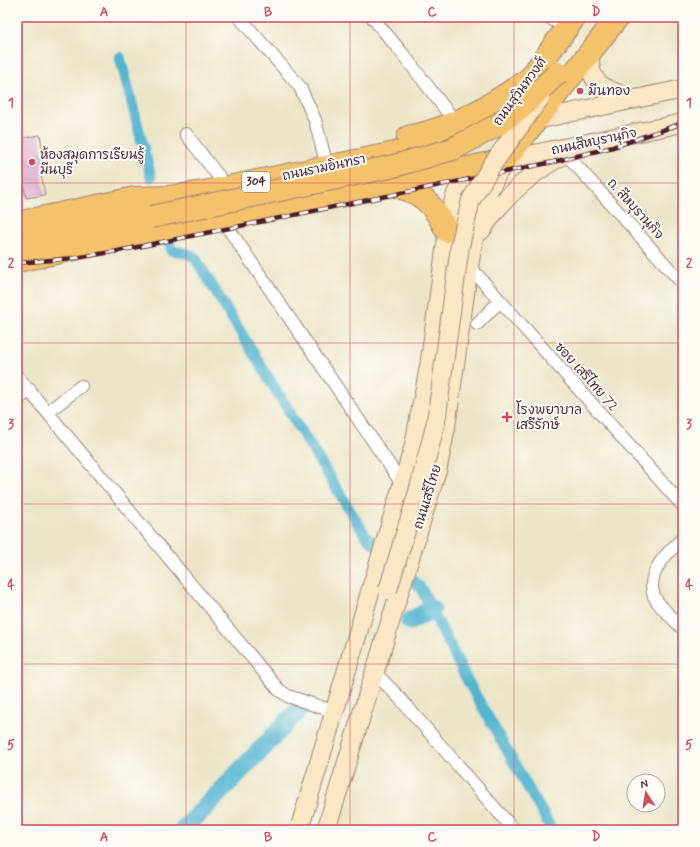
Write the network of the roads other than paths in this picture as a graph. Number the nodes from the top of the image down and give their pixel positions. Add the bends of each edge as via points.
1 (239, 17) edge
2 (372, 17) edge
3 (549, 17) edge
4 (601, 17) edge
5 (618, 17) edge
6 (571, 23) edge
7 (591, 50) junction
8 (560, 66) junction
9 (530, 78) junction
10 (683, 90) edge
11 (635, 99) junction
12 (536, 120) junction
13 (456, 123) junction
14 (683, 124) edge
15 (493, 130) junction
16 (186, 134) dead end
17 (584, 144) junction
18 (566, 154) junction
19 (324, 155) junction
20 (505, 160) junction
21 (467, 167) junction
22 (292, 174) junction
23 (219, 177) junction
24 (390, 185) junction
25 (135, 198) junction
26 (299, 203) junction
27 (222, 219) junction
28 (17, 223) edge
29 (447, 231) junction
30 (473, 244) junction
31 (17, 246) edge
32 (17, 261) edge
33 (469, 266) junction
34 (683, 284) edge
35 (500, 301) junction
36 (477, 324) dead end
37 (17, 376) edge
38 (81, 386) dead end
39 (424, 389) junction
40 (30, 390) junction
41 (451, 395) junction
42 (17, 400) edge
43 (48, 412) junction
44 (403, 485) junction
45 (683, 506) edge
46 (683, 538) edge
47 (392, 597) junction
48 (683, 629) edge
49 (373, 675) junction
50 (335, 712) junction
51 (299, 830) edge
52 (319, 830) edge
53 (326, 830) edge
54 (514, 830) edge

1 - 19 street via 300,87 315,120
2 - 13 street
3 - 6 street
4 - 8 highway
5 - 7 highway, ถนนสุวินทวงศ์
6 - 8 highway, ถนนสุวินทวงศ์
7 - 8 highway, ถนนสุวินทวงศ์
7 - 11 main road via 590,70 596,81 608,90
8 - 9 highway, ถนนสุวินทวงศ์
8 - 12 highway, ถนนสุวินทวงศ์
8 - 31 highway, bridge via 519,109 496,126 453,149 394,166
8 - 47 main road, bridge via 492,164 471,200 460,246 436,422
9 - 13 highway via 492,104
9 - 15 highway, ถนนสุวินทวงศ์
10 - 11 main road
11 - 12 main road
12 - 15 highway, ถนนรามอินทรา / 304
12 - 20 highway, ถนนสุวินทวงศ์
13 - 19 highway via 422,134
14 - 17 main road, ถนนสีหบุรานุกิจ
15 - 21 highway, ถนนสุวินทวงศ์
15 - 22 highway, ถนนรามอินทรา / 304 via 432,146
16 - 23 street
17 - 18 main road
17 - 20 main road, ถนนสีหบุรานุกิจ
18 - 30 main road via 534,173 509,195 491,215
18 - 34 street, ถ. สีหบุรานุกิจ
19 - 23 highway
20 - 21 highway, 304
20 - 30 main road, ถนนเสรีไทย via 483,206
21 - 24 highway, 304
21 - 29 main road via 454,199
22 - 25 highway, ถนนรามอินทรา / 304 via 204,192
22 - 26 highway
23 - 25 highway
24 - 26 highway, 304
24 - 29 highway via 406,188 424,197 437,212
25 - 28 highway, ถนนรามอินทรา / 304
26 - 27 highway, 304
27 - 32 highway, 304
27 - 44 street
29 - 39 main road
30 - 33 main road, ถนนเสรีไทย
33 - 35 street, ซอย เสรีไทย 72
33 - 41 main road, ถนนเสรีไทย
35 - 36 street
35 - 45 street, ซอย เสรีไทย 72
37 - 40 street
38 - 43 street
39 - 41 main road via 440,385
39 - 44 main road via 414,445
40 - 42 street
40 - 43 street
41 - 47 main road, ถนนเสรีไทย via 442,450 409,559
43 - 50 street via 279,690 288,696
44 - 50 main road
46 - 48 street via 662,559 654,575 652,587 654,597
47 - 49 main road, ถนนเสรีไทย
47 - 52 main road via 328,789
49 - 53 main road, ถนนเสรีไทย
49 - 54 street via 381,679 396,694
50 - 51 main road

